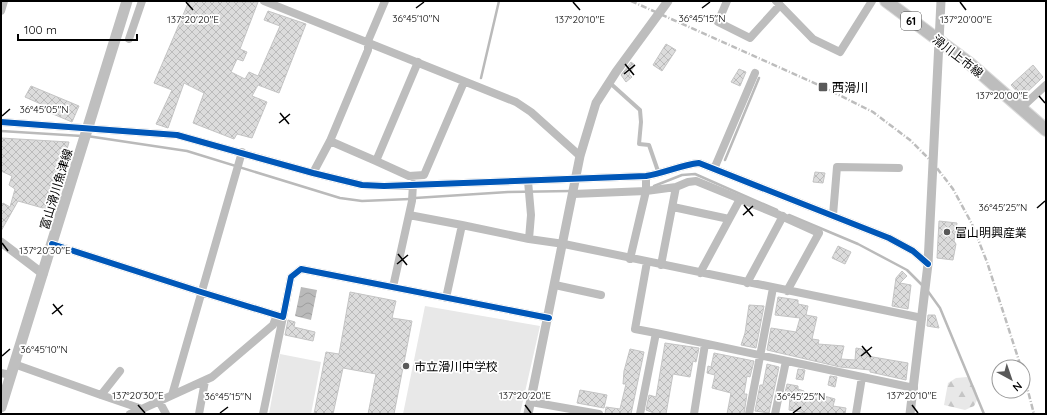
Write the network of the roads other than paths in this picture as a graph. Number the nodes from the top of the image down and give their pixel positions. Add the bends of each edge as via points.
1 (4, 1) edge
2 (127, 1) edge
3 (142, 1) edge
4 (264, 1) edge
5 (384, 1) edge
6 (668, 1) edge
7 (726, 1) edge
8 (872, 1) edge
9 (886, 1) edge
10 (942, 1) edge
11 (778, 3) edge
12 (1, 11) edge
13 (129, 39) dead end
14 (938, 40) junction
15 (368, 41) junction
16 (418, 62) junction
17 (755, 73) dead end
18 (464, 82) junction
19 (610, 82) junction
20 (1046, 85) edge
21 (1021, 108) junction
22 (1, 122) edge
23 (88, 128) junction
24 (1046, 130) edge
25 (330, 141) junction
26 (242, 152) junction
27 (580, 156) junction
28 (376, 161) junction
29 (899, 168) dead end
30 (714, 169) junction
31 (313, 173) junction
32 (659, 174) junction
33 (646, 176) junction
34 (576, 180) junction
35 (528, 181) junction
36 (413, 184) junction
37 (676, 187) junction
38 (646, 191) junction
39 (573, 194) junction
40 (740, 199) junction
41 (673, 207) junction
42 (409, 215) junction
43 (833, 215) junction
44 (783, 216) junction
45 (729, 219) junction
46 (462, 225) junction
47 (529, 239) junction
48 (1, 242) edge
49 (52, 244) junction
50 (564, 244) junction
51 (630, 259) junction
52 (647, 262) junction
53 (661, 265) junction
54 (928, 266) junction
55 (700, 273) junction
56 (43, 274) junction
57 (747, 283) junction
58 (555, 285) junction
59 (392, 287) junction
60 (773, 288) junction
61 (787, 291) junction
62 (201, 292) junction
63 (601, 295) dead end
64 (446, 298) junction
65 (280, 316) junction
66 (549, 318) junction
67 (922, 318) junction
68 (656, 333) junction
69 (705, 344) junction
70 (760, 355) junction
71 (786, 361) junction
72 (14, 364) junction
73 (120, 371) dead end
74 (6, 374) edge
75 (862, 377) junction
76 (205, 381) junction
77 (914, 388) junction
78 (101, 395) junction
79 (172, 395) junction
80 (159, 401) junction
81 (531, 402) junction
82 (1, 407) edge
83 (142, 408) junction
84 (130, 414) edge
85 (166, 414) edge
86 (199, 414) edge
87 (263, 414) edge
88 (528, 414) edge
89 (599, 414) edge
90 (640, 414) edge
91 (694, 414) edge
92 (748, 414) edge
93 (775, 414) edge
94 (856, 414) edge
95 (910, 414) edge

1 - 12 street
2 - 23 main road, 富山滑川魚津線
3 - 13 street
4 - 15 street via 339,32
5 - 15 street
6 - 19 street
7 - 11 street via 718,22 750,38
8 - 11 street via 840,52 813,39
9 - 14 main road, 滑川上市線 / 61
10 - 14 street
14 - 21 main road, 滑川上市線 / 61
14 - 54 street
15 - 16 street
15 - 25 street via 368,50
16 - 18 street
16 - 28 street
17 - 30 street
18 - 27 street via 516,102 531,112
18 - 28 street via 424,175 409,176
19 - 27 street via 596,103
19 - 32 lane via 640,110 638,144 649,145
20 - 21 street
21 - 24 main road, 滑川上市線 / 61
22 - 23 street
23 - 26 street via 177,135
23 - 49 main road, 富山滑川魚津線
25 - 28 street
25 - 31 street
26 - 31 street
26 - 62 street
27 - 34 street
29 - 43 street via 837,167
30 - 32 street via 699,163
30 - 43 street
31 - 36 street via 362,185
32 - 33 street
33 - 34 street
33 - 38 street
34 - 35 street
34 - 39 street
35 - 36 street
35 - 47 street via 531,215
36 - 42 street
37 - 38 street
37 - 40 street via 696,181
37 - 41 street
38 - 39 street
38 - 51 street
39 - 50 street
40 - 44 street
40 - 45 street
41 - 45 street
41 - 53 street
42 - 46 street
42 - 59 street
43 - 54 street via 889,238 913,251
44 - 57 street
44 - 61 street via 819,233
45 - 55 street
46 - 47 street
46 - 64 street
47 - 50 street
48 - 56 street
49 - 56 main road, 富山滑川魚津線
49 - 62 street
50 - 51 street
50 - 58 street
51 - 52 street
52 - 53 street
52 - 68 street via 634,329
53 - 55 street
54 - 67 street
55 - 57 street
56 - 72 main road, 富山滑川魚津線
57 - 60 street
58 - 63 street
58 - 66 street
59 - 64 street
59 - 65 street via 301,269 291,277
60 - 61 street
60 - 70 street
61 - 67 street
62 - 65 street
62 - 79 street
64 - 66 street
65 - 76 street via 273,325
65 - 87 street
66 - 81 street
67 - 77 street
68 - 69 street
68 - 90 street
69 - 70 street
69 - 91 street
70 - 71 street
70 - 92 street
71 - 75 street
71 - 93 street
72 - 74 main road, 富山滑川魚津線
72 - 78 street
73 - 78 street
74 - 82 main road, 富山滑川魚津線
75 - 77 street
75 - 94 street
76 - 79 street
76 - 86 street
77 - 95 street
78 - 83 street
79 - 80 street
80 - 83 street
80 - 85 street
81 - 88 street
81 - 89 street
83 - 84 street

